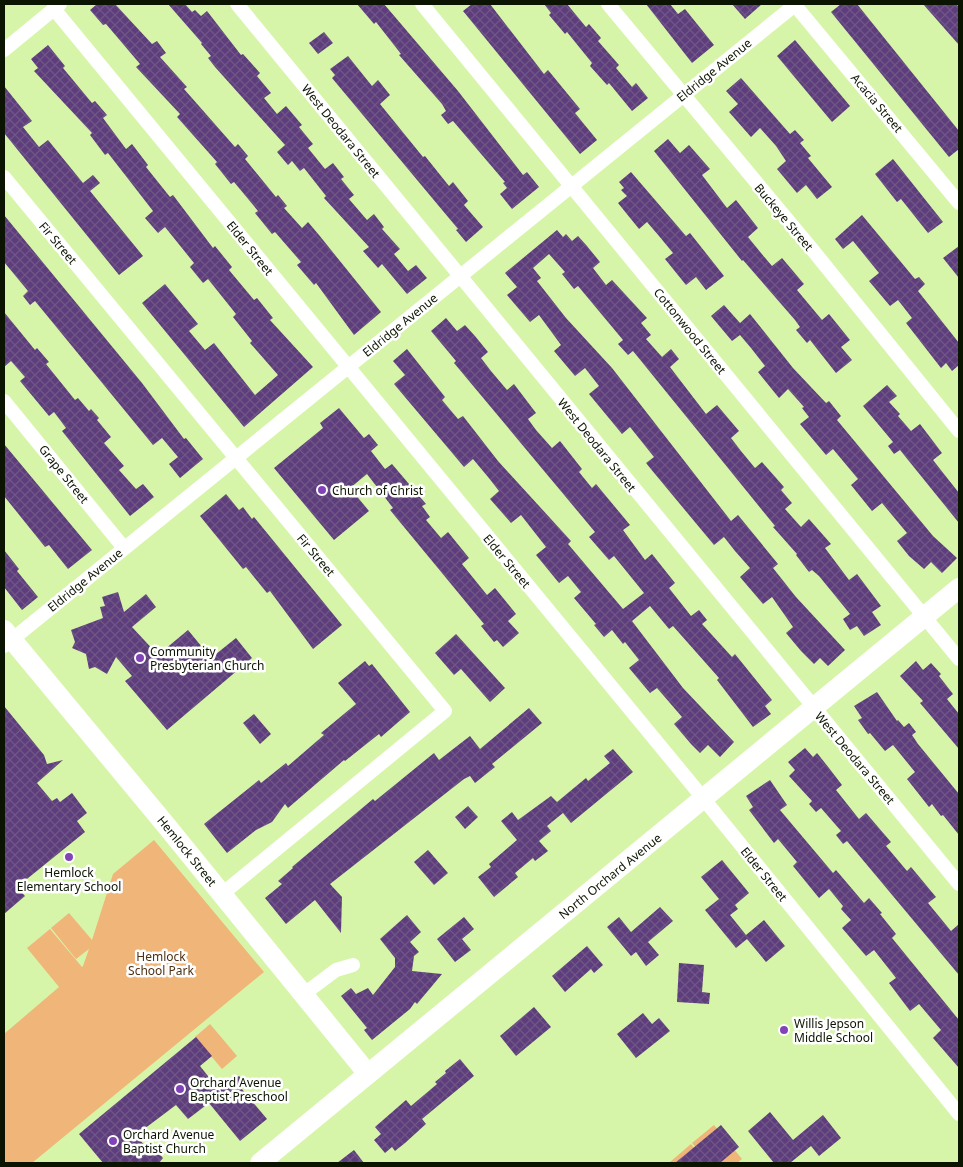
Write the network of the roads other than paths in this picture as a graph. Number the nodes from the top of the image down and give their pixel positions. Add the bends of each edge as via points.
1 (237, 4) edge
2 (422, 4) edge
3 (608, 4) edge
4 (795, 4) edge
5 (57, 7) edge
6 (4, 50) edge
7 (682, 96) junction
8 (4, 177) edge
9 (571, 186) junction
10 (959, 202) edge
11 (460, 277) junction
12 (347, 366) junction
13 (4, 400) edge
14 (959, 431) edge
15 (236, 458) junction
16 (124, 548) junction
17 (959, 588) edge
18 (924, 616) junction
19 (6, 639) edge
20 (959, 658) edge
21 (814, 708) junction
22 (704, 798) junction
23 (959, 884) edge
24 (222, 894) junction
25 (353, 965) dead end
26 (304, 994) junction
27 (368, 1074) junction
28 (959, 1114) edge
29 (260, 1163) edge

1 - 11 street, West Deodara Street
2 - 9 street, Cottonwood Street
3 - 7 street, Buckeye Street
4 - 7 street, Eldridge Avenue
4 - 10 street, Acacia Street
5 - 6 street
5 - 12 street, Elder Street
7 - 9 street, Eldridge Avenue
7 - 14 street, Buckeye Street via 811,248
8 - 15 street, Fir Street
9 - 11 street, Eldridge Avenue
9 - 18 street, Cottonwood Street
11 - 12 street, Eldridge Avenue
11 - 21 street, West Deodara Street
12 - 15 street, Eldridge Avenue
12 - 22 street, Elder Street
13 - 16 street, Grape Street
15 - 16 street, Eldridge Avenue
15 - 24 street, Fir Street via 445,711
16 - 19 street, Eldridge Avenue
17 - 18 street, North Orchard Avenue
18 - 20 street, Cottonwood Street
18 - 21 street, North Orchard Avenue
19 - 24 street, Hemlock Street
21 - 22 street, North Orchard Avenue
21 - 23 street, West Deodara Street
22 - 27 street, North Orchard Avenue
22 - 28 street, Elder Street
24 - 26 street, Hemlock Street
25 - 26 street via 336,970
26 - 27 street, Hemlock Street
27 - 29 street, North Orchard Avenue

